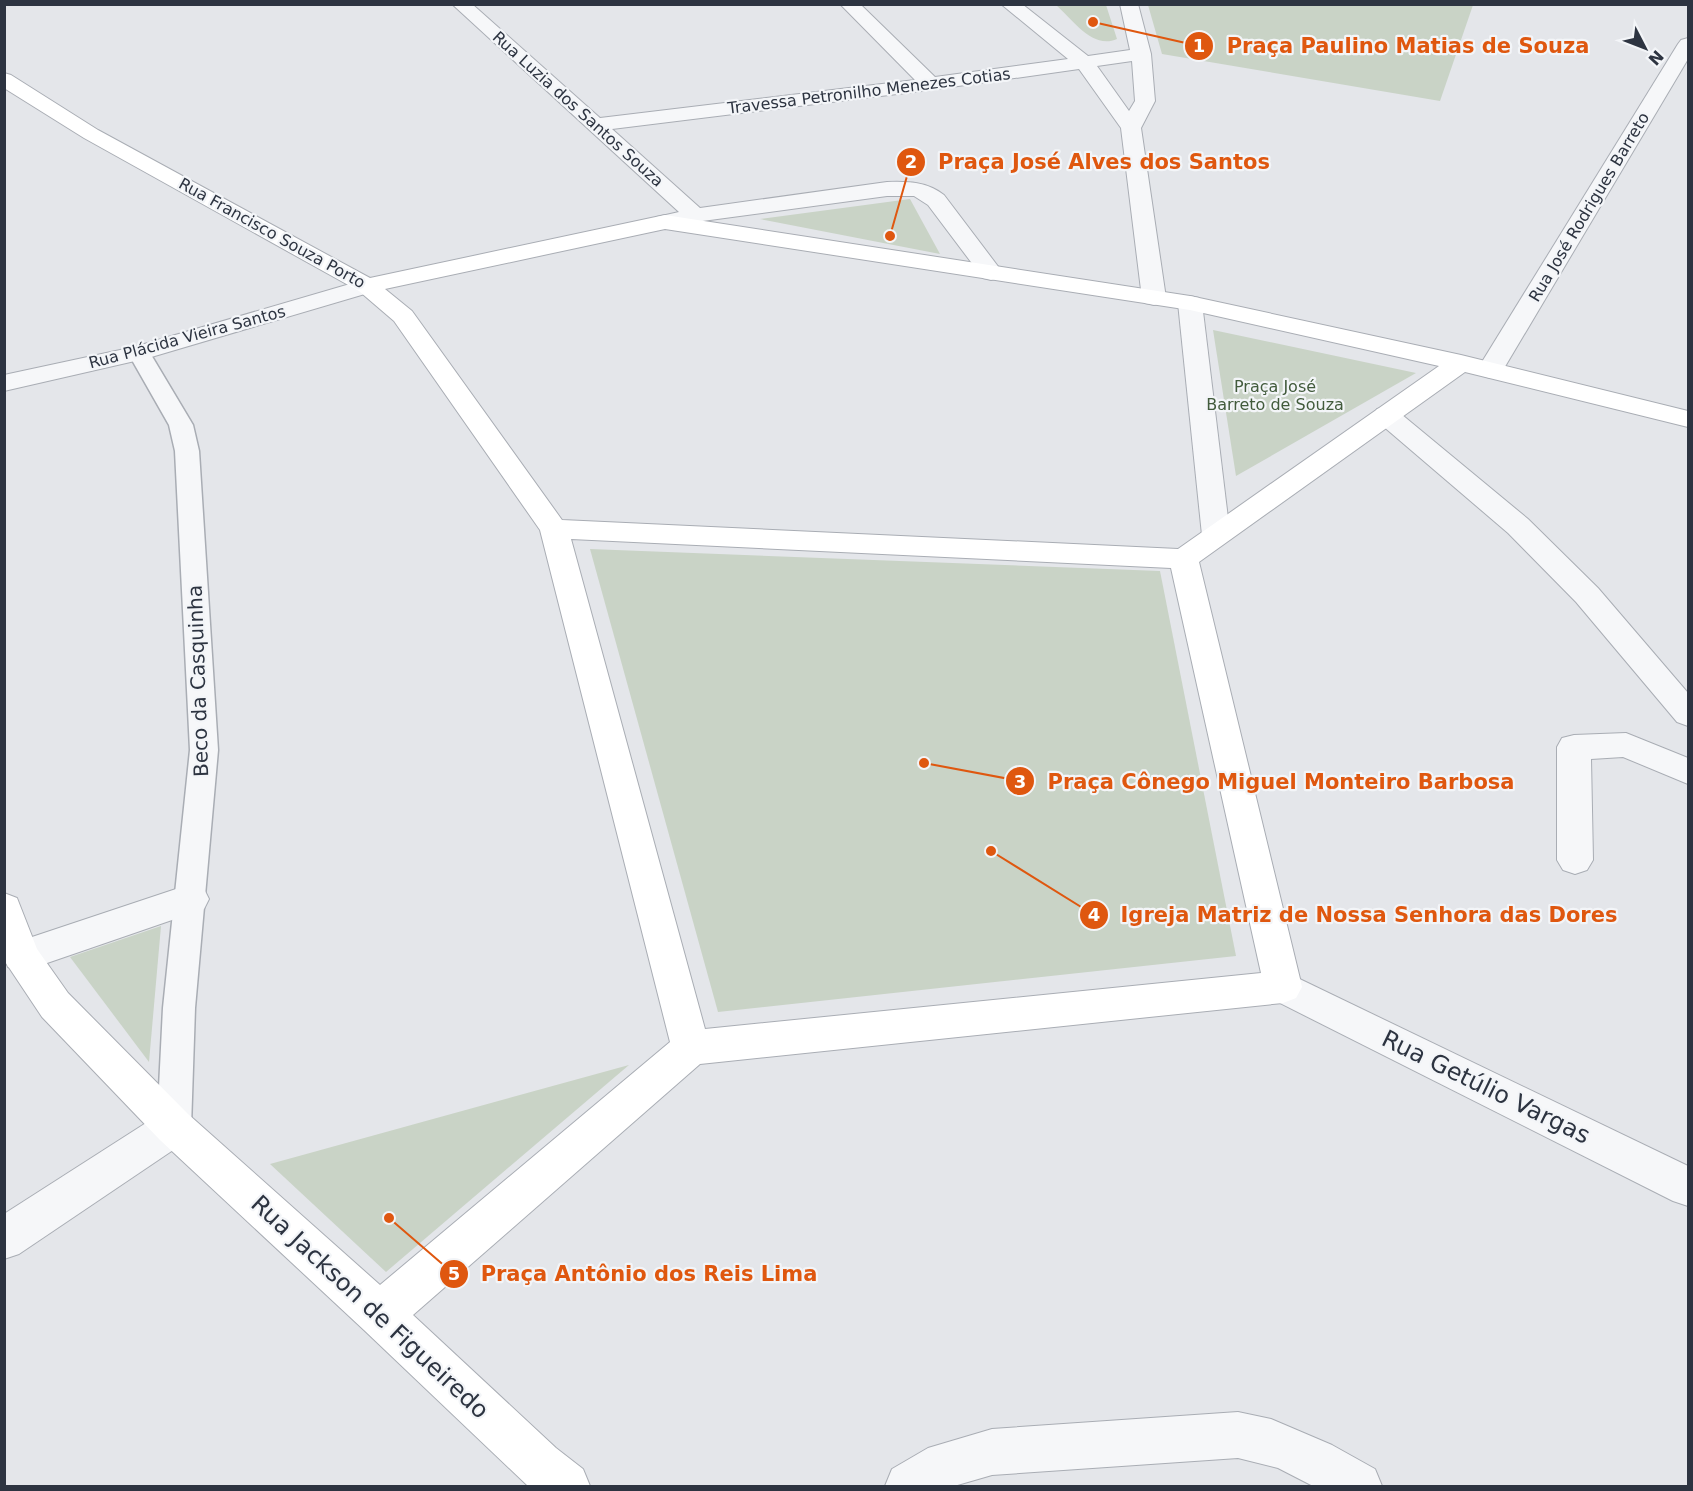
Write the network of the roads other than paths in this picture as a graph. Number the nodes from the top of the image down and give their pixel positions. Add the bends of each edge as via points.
1 (461, 4) edge
2 (849, 4) edge
3 (1010, 4) edge
4 (1129, 4) edge
5 (1050, 12) dead end
6 (1689, 44) edge
7 (1141, 54) junction
8 (1084, 62) junction
9 (4, 79) edge
10 (930, 84) junction
11 (597, 125) junction
12 (1131, 128) junction
13 (695, 215) junction
14 (665, 222) junction
15 (991, 273) junction
16 (367, 286) junction
17 (1154, 298) junction
18 (1190, 303) junction
19 (139, 353) junction
20 (1461, 363) junction
21 (1490, 370) junction
22 (4, 383) edge
23 (1386, 416) junction
24 (1689, 419) edge
25 (554, 530) junction
26 (1216, 535) junction
27 (1184, 559) junction
28 (1677, 684) edge
29 (1689, 714) edge
30 (1689, 772) edge
31 (1575, 860) dead end
32 (191, 899) junction
33 (4, 908) edge
34 (21, 956) junction
35 (1283, 987) junction
36 (691, 1048) junction
37 (174, 1127) junction
38 (1689, 1187) edge
39 (4, 1239) edge
40 (380, 1314) junction
41 (566, 1486) edge
42 (909, 1486) edge
43 (1358, 1486) edge

1 - 11 street, Rua Luzia dos Santos Souza
2 - 10 street
3 - 8 street
4 - 7 street
5 - 8 street via 1082,40
6 - 21 street, Rua José Rodrigues Barreto
7 - 8 street, Travessa Petronilho Menezes Cotias
7 - 12 street via 1145,101
8 - 10 street, Travessa Petronilho Menezes Cotias
8 - 12 street
9 - 16 street, Rua Francisco Souza Porto via 91,134
10 - 11 street, Travessa Petronilho Menezes Cotias
11 - 13 street, Rua Luzia dos Santos Souza
12 - 17 street
13 - 14 street
13 - 15 street via 887,189 916,190 936,200
14 - 15 street
14 - 16 street
15 - 17 street
16 - 19 street, Rua Plácida Vieira Santos
16 - 25 street, Rua Francisco Souza Porto via 403,315
17 - 18 street
18 - 20 street
18 - 26 street
19 - 22 street, Rua Plácida Vieira Santos
19 - 32 lane, Beco da Casquinha via 181,425 187,451 204,750
20 - 21 street
20 - 23 street
21 - 24 street
23 - 26 street
23 - 28 street via 1518,526
25 - 27 street
25 - 36 street
26 - 27 street
27 - 35 street
28 - 29 street
30 - 31 street via 1626,746 1574,747
32 - 34 street
32 - 37 lane, Beco da Casquinha
33 - 34 street, Rua Jackson de Figueiredo
34 - 37 street, Rua Jackson de Figueiredo via 55,1005
35 - 36 street
35 - 38 street, Rua Getúlio Vargas
36 - 40 street
37 - 39 street
37 - 40 street, Rua Jackson de Figueiredo
40 - 41 street, Rua Jackson de Figueiredo
42 - 43 street via 945,1465 992,1452 1238,1435 1264,1438 1298,1452

